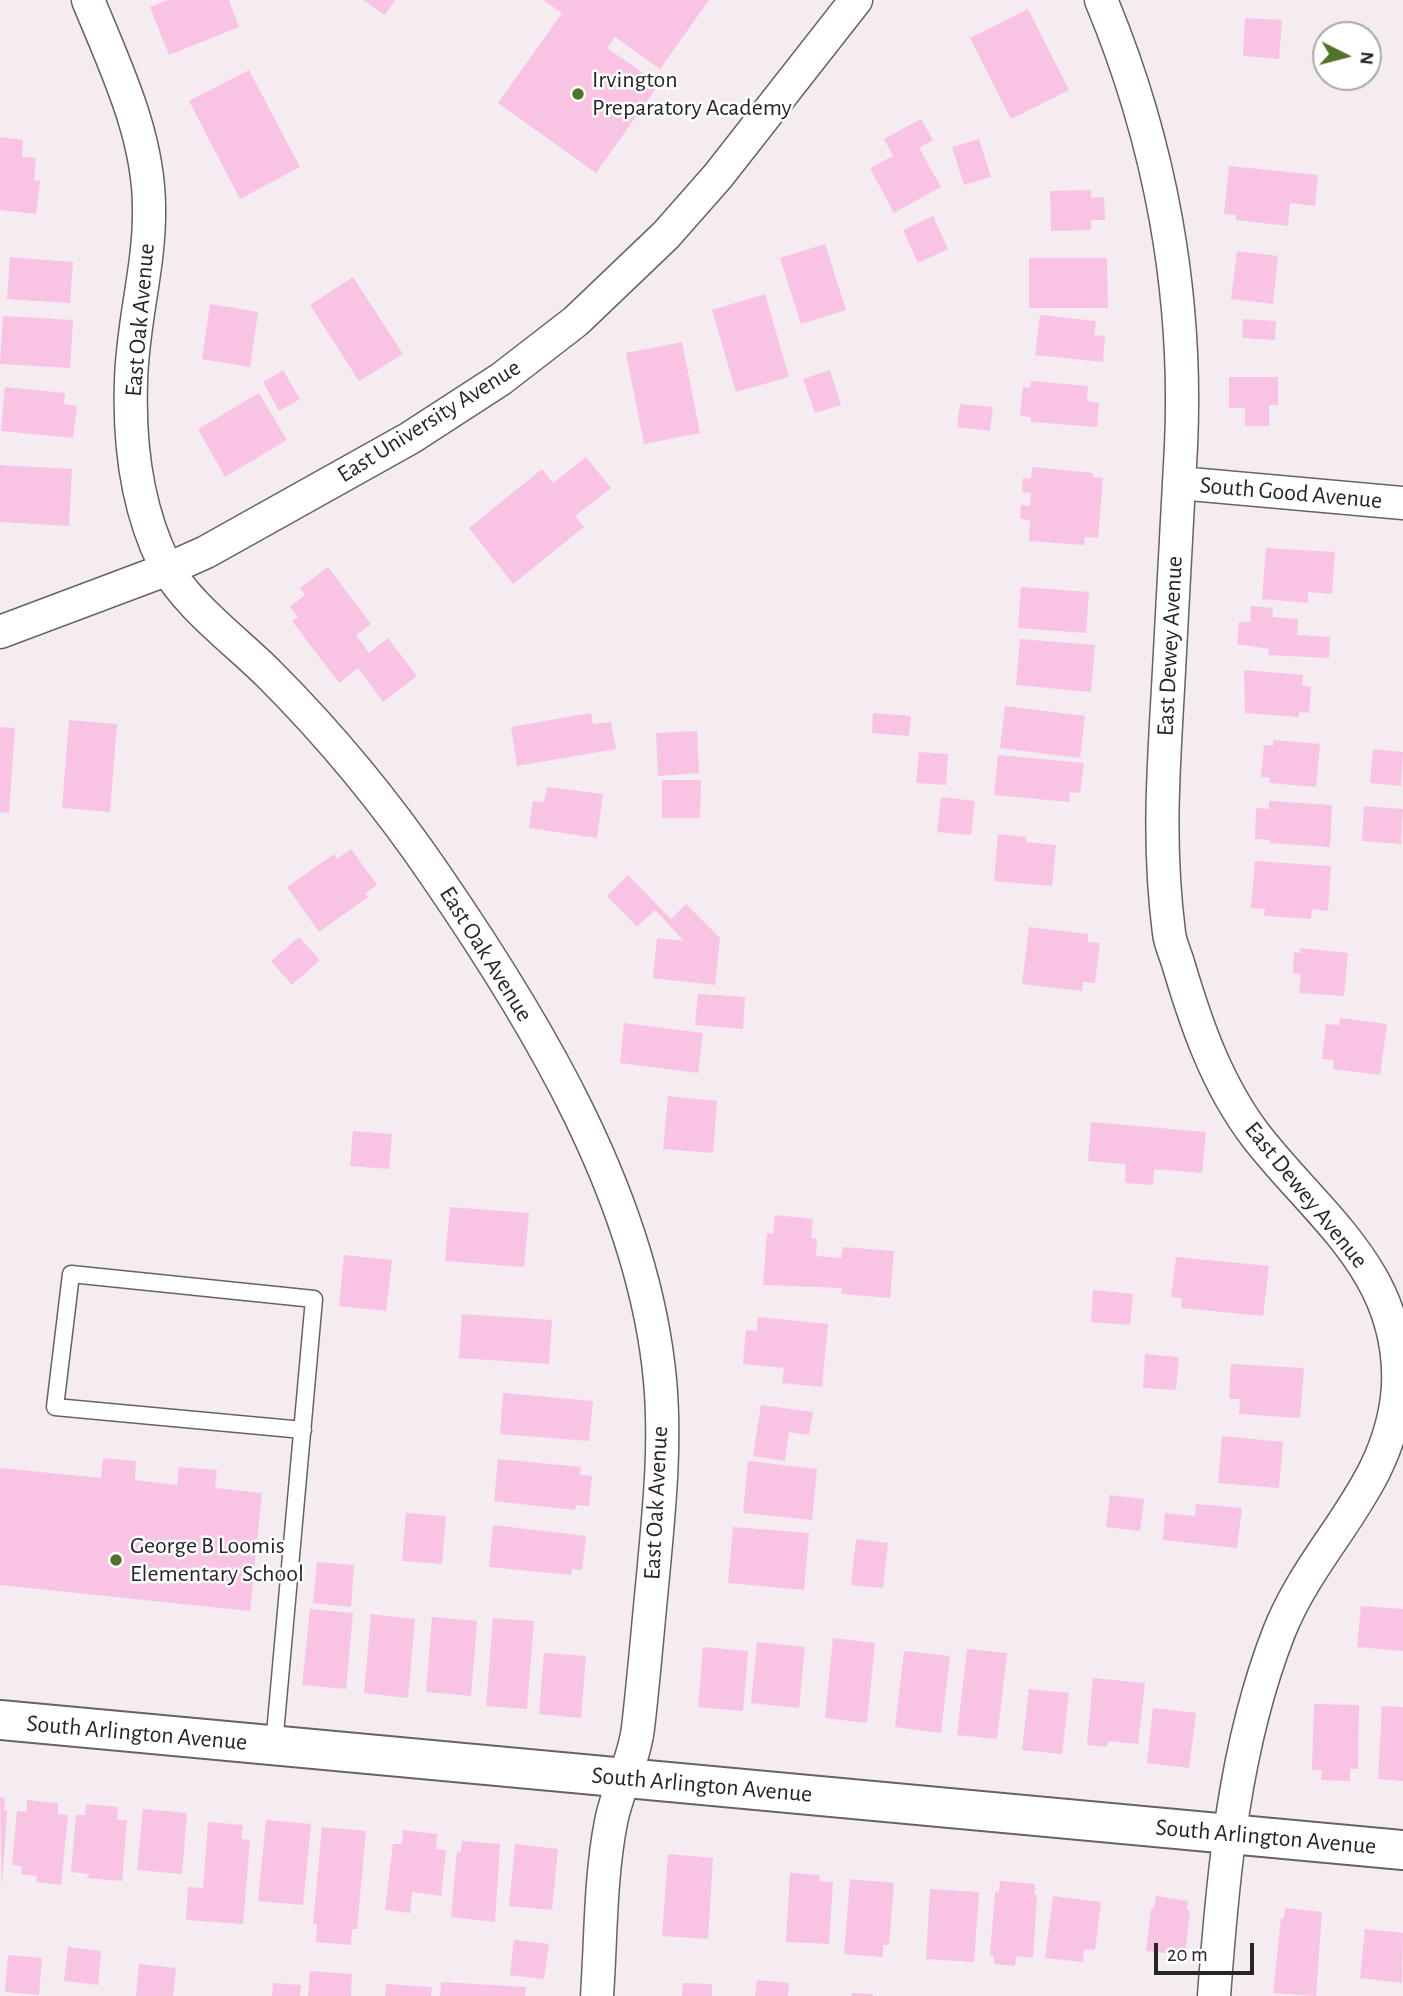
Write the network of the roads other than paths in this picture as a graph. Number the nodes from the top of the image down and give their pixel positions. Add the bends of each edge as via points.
1 (88, 0) edge
2 (856, 0) edge
3 (1101, 0) edge
4 (1179, 483) junction
5 (1403, 503) edge
6 (169, 569) junction
7 (0, 632) edge
8 (303, 1430) junction
9 (0, 1720) edge
10 (274, 1745) junction
11 (623, 1778) junction
12 (1229, 1834) junction
13 (1403, 1850) edge
14 (597, 1996) edge
15 (1214, 1996) edge

1 - 6 street, East Oak Avenue via 132,108 145,167 149,243 131,380 133,442 147,519
2 - 6 street, East University Avenue via 698,200 576,321 440,420 251,528
3 - 4 street, East Dewey Avenue via 1134,88 1163,192 1177,299 1182,391
4 - 5 street, South Good Avenue
4 - 12 street, East Dewey Avenue via 1160,840 1172,949 1196,1024 1237,1108 1274,1159 1367,1265 1387,1308 1398,1377 1394,1416 1378,1468 1299,1590 1268,1661
6 - 7 street, East University Avenue
6 - 11 street, East Oak Avenue via 190,598 301,707 435,873 540,1041 589,1137 626,1227 656,1344 663,1438 637,1738
8 - 8 lane via 314,1299 71,1274 55,1407
8 - 10 lane
9 - 10 main road, South Arlington Avenue
10 - 11 main road, South Arlington Avenue
11 - 12 main road, South Arlington Avenue
11 - 14 street, East Oak Avenue via 611,1818
12 - 13 main road, South Arlington Avenue
12 - 15 street, East Dewey Avenue

